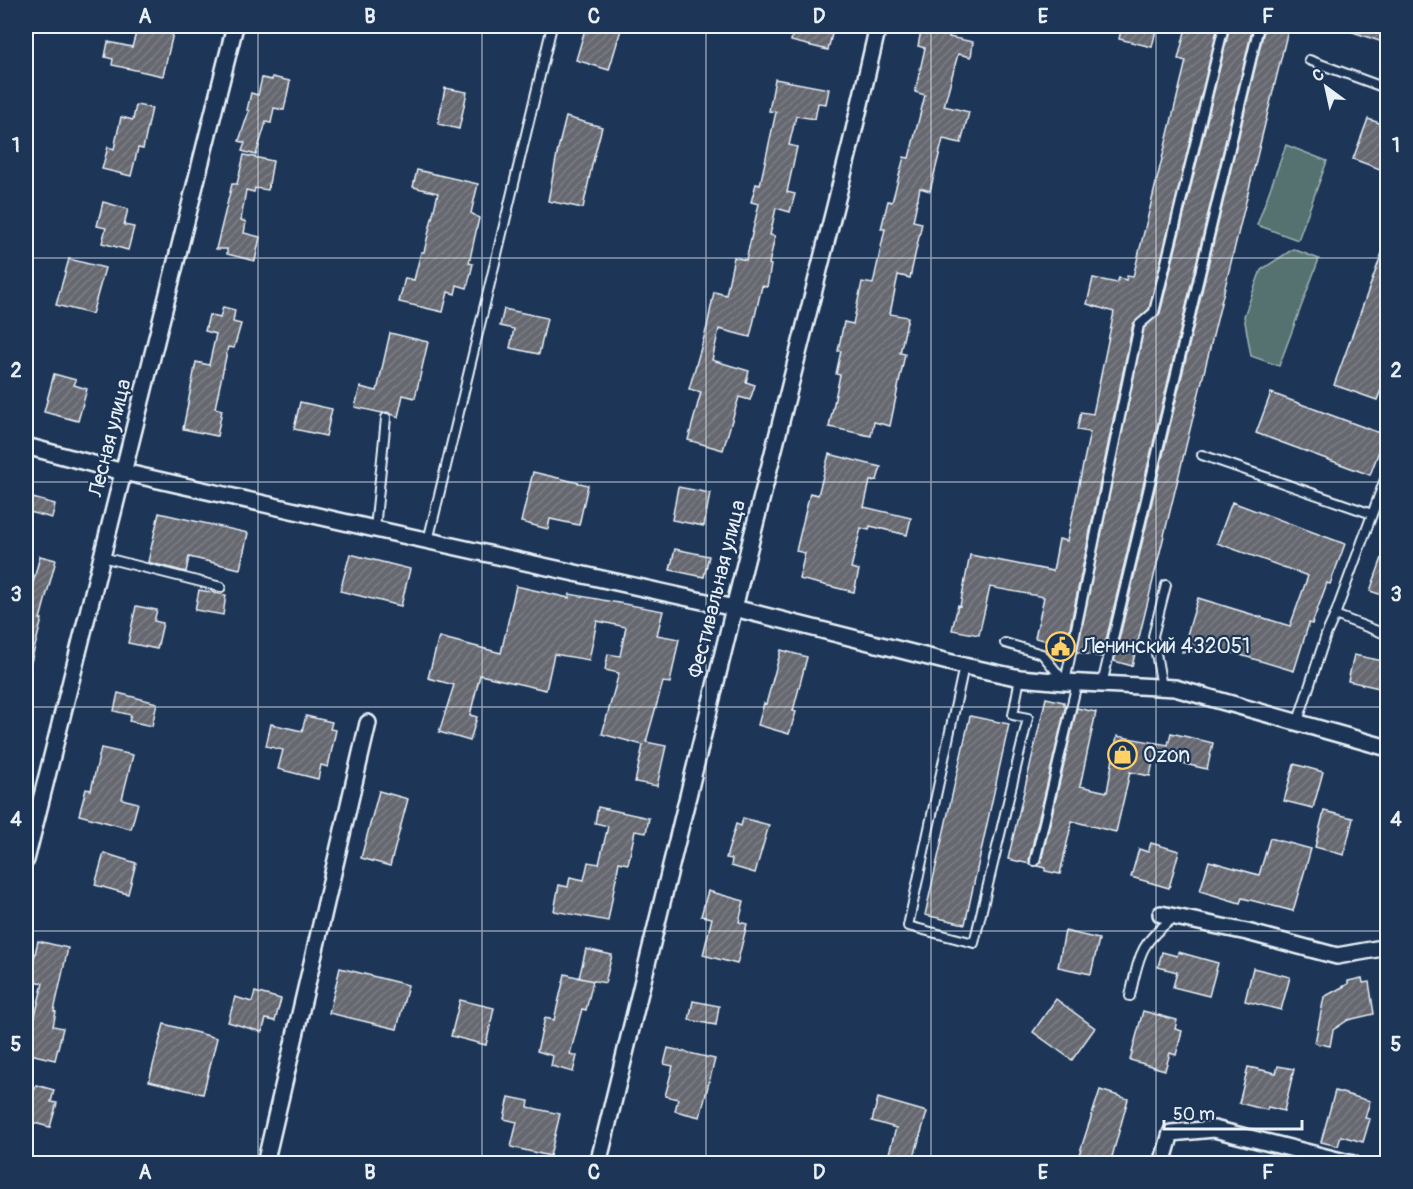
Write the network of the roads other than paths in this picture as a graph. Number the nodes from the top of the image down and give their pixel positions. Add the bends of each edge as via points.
1 (235, 26) edge
2 (552, 26) edge
3 (878, 26) edge
4 (1224, 26) edge
5 (1259, 26) edge
6 (1310, 60) dead end
7 (1388, 89) edge
8 (386, 418) dead end
9 (26, 446) edge
10 (1202, 455) dead end
11 (1388, 471) edge
12 (123, 472) junction
13 (1372, 514) junction
14 (375, 530) junction
15 (428, 542) junction
16 (102, 557) junction
17 (1166, 585) dead end
18 (221, 587) dead end
19 (734, 608) junction
20 (1335, 615) junction
21 (1388, 635) edge
22 (1005, 643) dead end
23 (964, 666) junction
24 (1020, 678) junction
25 (1071, 682) junction
26 (1102, 684) junction
27 (1162, 687) junction
28 (1299, 721) junction
29 (368, 723) dead end
30 (1388, 748) edge
31 (26, 860) edge
32 (1035, 861) dead end
33 (1168, 915) joint
34 (1388, 947) edge
35 (1130, 996) dead end
36 (265, 1164) edge
37 (598, 1164) edge
38 (1162, 1164) edge
39 (1353, 1164) edge

1 - 12 street, Лесная улица
2 - 15 lane
3 - 19 street, Фестивальная улица
4 - 25 lane via 1154,312 1139,325
5 - 26 lane
6 - 7 lane
8 - 14 lane
9 - 12 street
10 - 13 lane
11 - 13 lane
12 - 14 street
12 - 16 street, Лесная улица
13 - 20 lane
14 - 15 street
15 - 19 street
16 - 18 lane
16 - 31 street, Лесная улица
17 - 27 lane via 1153,636
19 - 23 street
19 - 37 street, Фестивальная улица
20 - 21 lane
20 - 28 lane
22 - 25 lane via 1042,654
23 - 24 street
23 - 24 lane via 908,926 974,942 1029,718 1013,715
24 - 25 street
25 - 26 street
25 - 32 lane
26 - 27 street
27 - 28 street
28 - 30 street
29 - 36 street
33 - 34 street via 1337,956
33 - 35 lane via 1140,953
38 - 39 street via 1171,1133 1214,1129

